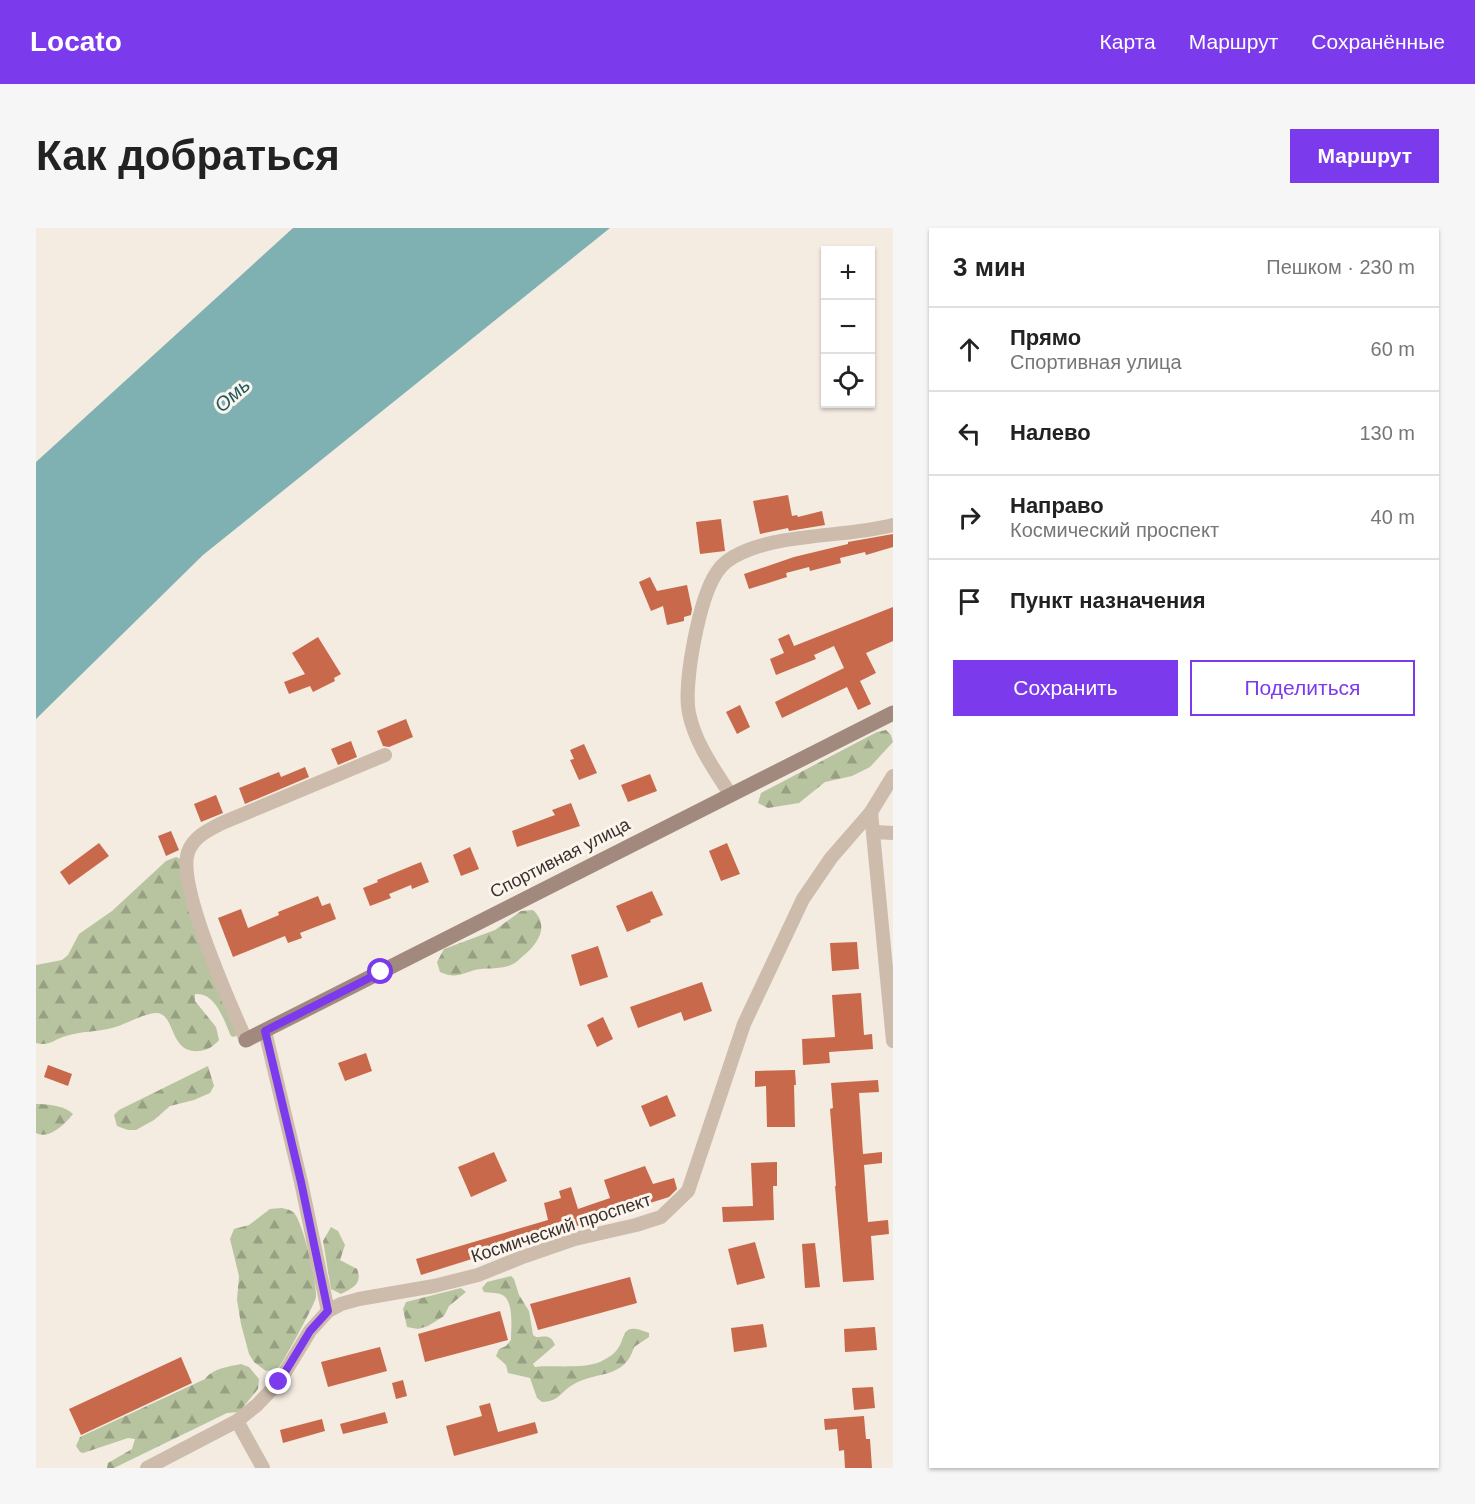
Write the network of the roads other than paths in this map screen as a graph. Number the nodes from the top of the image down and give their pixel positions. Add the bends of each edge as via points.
1 (893, 525) edge
2 (893, 713) edge
3 (385, 755) dead end
4 (893, 776) edge
5 (730, 794) junction
6 (871, 812) junction
7 (875, 832) junction
8 (893, 833) edge
9 (265, 1031) junction
10 (246, 1040) joint
11 (893, 1041) edge
12 (328, 1311) junction
13 (237, 1421) junction
14 (147, 1468) edge
15 (263, 1468) edge

1 - 5 street via 756,547 729,560 717,572 700,610 687,697 702,749
2 - 5 street, Спортивная улица
3 - 10 street via 222,823 202,833 188,852 191,894 219,979
4 - 6 street, Космический проспект
5 - 9 street, Спортивная улица
6 - 7 street
6 - 12 street, Космический проспект via 831,858 803,899 744,1024 688,1191 661,1217 575,1239 478,1275 359,1299
7 - 8 street
7 - 11 street
9 - 10 street, Спортивная улица
9 - 12 street
12 - 13 street, Космический проспект via 310,1331 279,1382
13 - 14 street, Космический проспект
13 - 15 street

